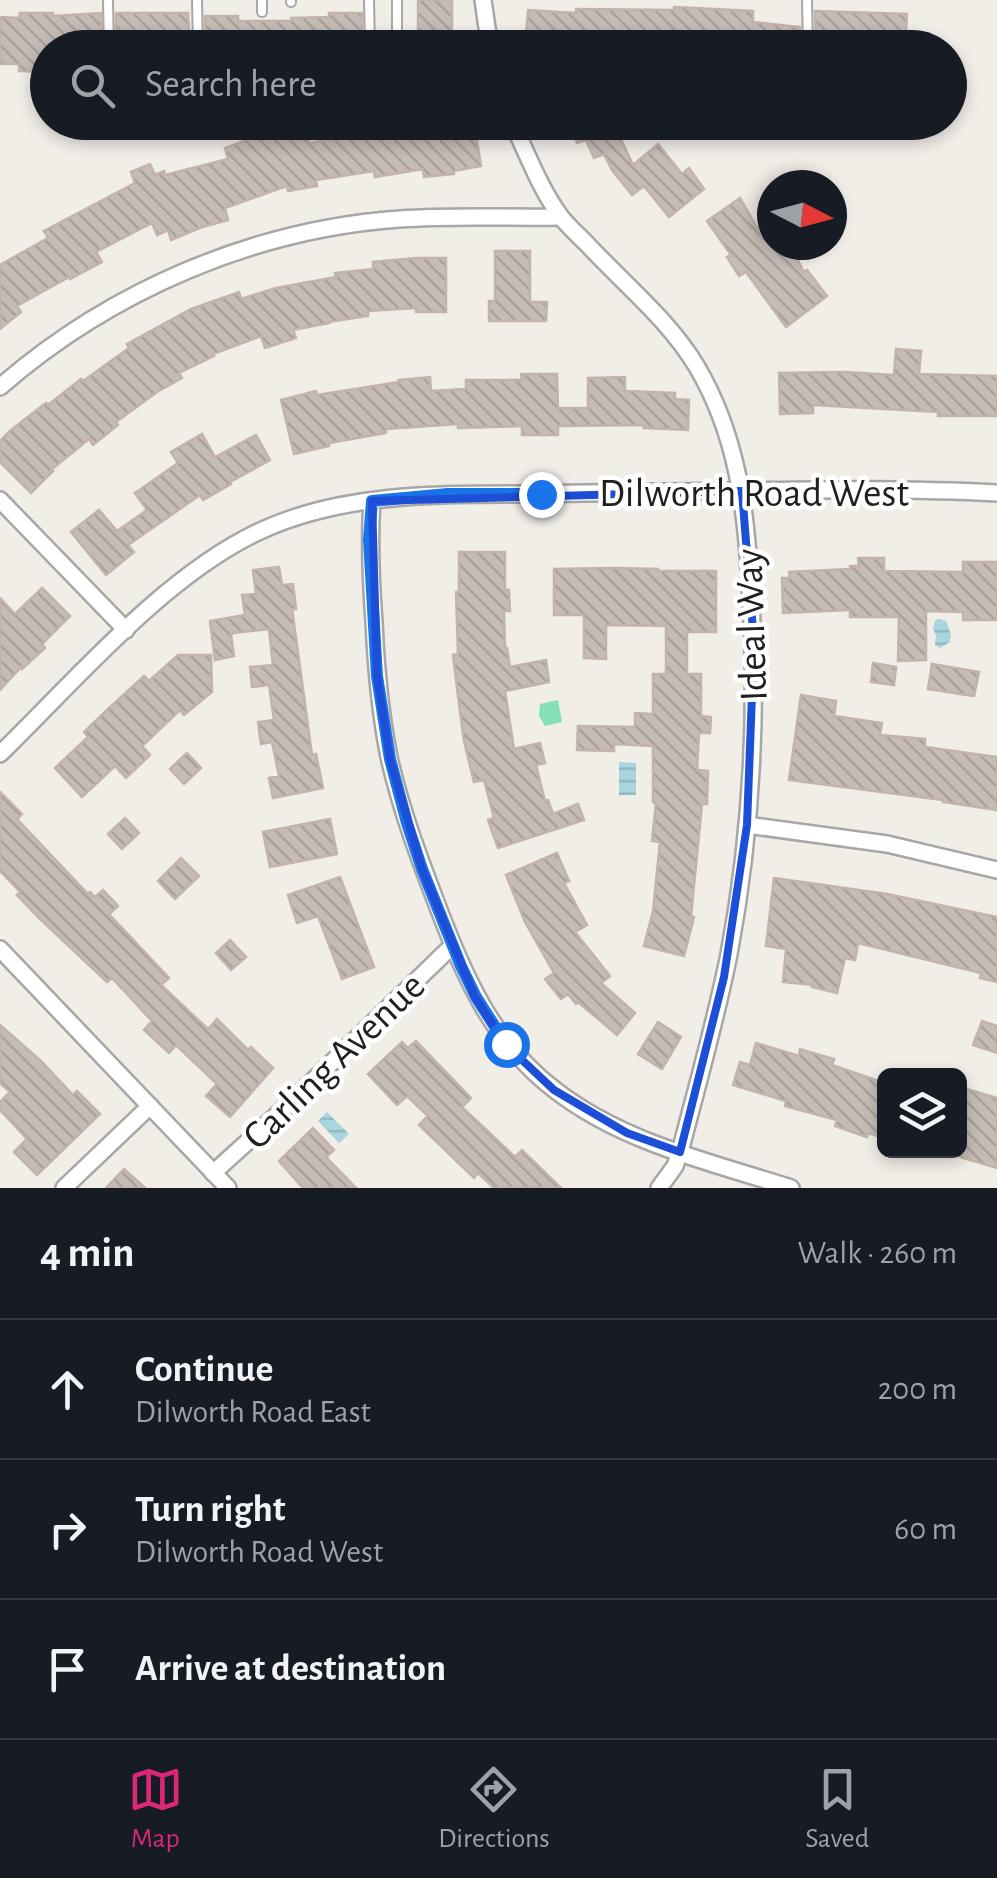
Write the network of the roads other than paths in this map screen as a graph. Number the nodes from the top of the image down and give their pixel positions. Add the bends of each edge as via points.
1 (108, 0) edge
2 (197, 0) edge
3 (262, 0) edge
4 (370, 0) edge
5 (396, 0) edge
6 (484, 0) edge
7 (808, 0) edge
8 (262, 12) dead end
9 (109, 30) edge
10 (198, 30) edge
11 (370, 30) edge
12 (397, 30) edge
13 (488, 30) edge
14 (808, 30) edge
15 (521, 140) edge
16 (560, 216) junction
17 (0, 388) edge
18 (742, 492) junction
19 (997, 493) edge
20 (0, 500) edge
21 (372, 501) junction
22 (126, 630) junction
23 (0, 754) edge
24 (747, 825) junction
25 (997, 870) edge
26 (453, 946) junction
27 (0, 948) edge
28 (150, 1106) junction
29 (680, 1152) junction
30 (214, 1173) junction
31 (64, 1188) edge
32 (228, 1188) edge
33 (659, 1188) edge
34 (792, 1188) edge

1 - 9 lane
2 - 10 lane
3 - 8 lane
4 - 11 lane
5 - 12 lane
6 - 13 street
7 - 14 lane
15 - 16 street, Ideal Way
16 - 17 street via 398,219 243,250 127,299
16 - 18 street, Ideal Way via 658,315 697,366 731,442
18 - 19 street, Dilworth Road West
18 - 21 street, Dilworth Road West via 448,494
18 - 24 street, Ideal Way via 754,654
20 - 22 street
21 - 22 street, Dilworth Road West via 302,514 254,534 188,576
21 - 26 street via 384,727 407,823
22 - 23 street, Dilworth Road West
24 - 25 street via 886,844
24 - 29 street, Ideal Way via 724,977
26 - 29 street via 492,1025 534,1073 589,1114
26 - 30 street, Carling Avenue
27 - 28 street
28 - 30 street
28 - 31 street
29 - 33 street, Ideal Way
29 - 34 street
30 - 32 street

